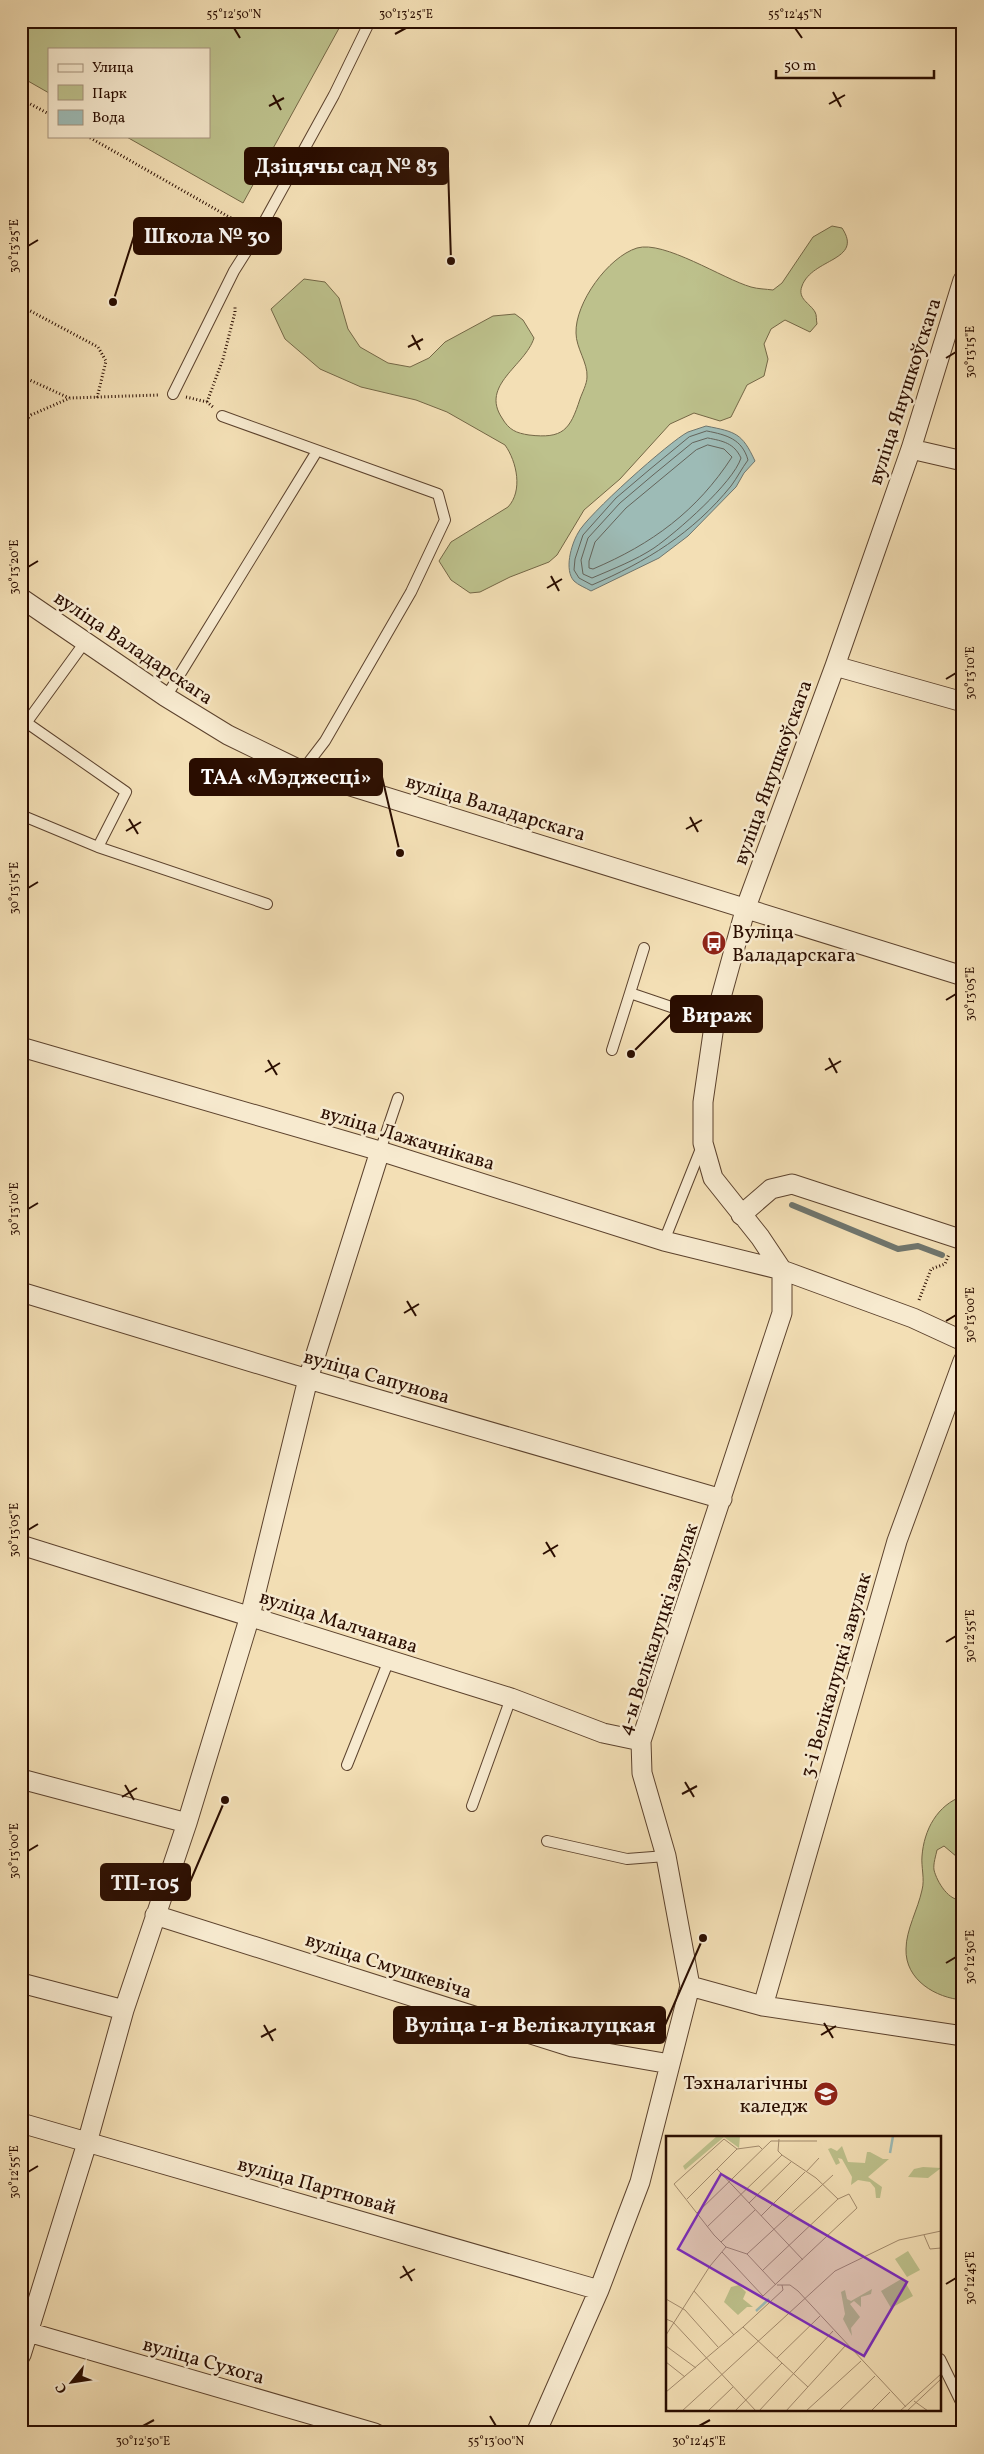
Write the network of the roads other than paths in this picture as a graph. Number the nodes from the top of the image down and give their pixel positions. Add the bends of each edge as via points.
1 (370, 21) edge
2 (963, 280) edge
3 (173, 394) road end
4 (222, 416) road end
5 (911, 449) junction
6 (317, 451) junction
7 (963, 461) edge
8 (21, 598) edge
9 (85, 642) junction
10 (835, 666) junction
11 (166, 697) junction
12 (963, 702) edge
13 (24, 726) edge
14 (302, 771) junction
15 (21, 815) edge
16 (98, 847) junction
17 (267, 904) dead end
18 (746, 907) junction
19 (644, 948) dead end
20 (963, 976) edge
21 (630, 992) junction
22 (715, 1019) junction
23 (21, 1047) edge
24 (612, 1050) dead end
25 (398, 1098) dead end
26 (703, 1142) junction
27 (380, 1151) junction
28 (741, 1215) junction
29 (960, 1239) edge
30 (664, 1241) junction
31 (782, 1270) junction
32 (21, 1292) edge
33 (963, 1341) edge
34 (963, 1360) edge
35 (308, 1379) junction
36 (722, 1499) junction
37 (21, 1546) edge
38 (250, 1616) junction
39 (390, 1660) junction
40 (511, 1698) junction
41 (642, 1741) junction
42 (347, 1765) dead end
43 (21, 1779) edge
44 (472, 1806) dead end
45 (187, 1823) junction
46 (547, 1841) dead end
47 (666, 1856) junction
48 (155, 1915) junction
49 (21, 1982) edge
50 (690, 1986) junction
51 (763, 2006) junction
52 (124, 2010) junction
53 (963, 2036) edge
54 (670, 2064) junction
55 (21, 2124) edge
56 (87, 2143) junction
57 (599, 2290) junction
58 (25, 2331) edge
59 (21, 2355) edge
60 (942, 2362) edge
61 (959, 2388) edge
62 (963, 2406) edge
63 (375, 2433) edge
64 (536, 2433) edge

1 - 3 lane via 334,95 234,271
2 - 5 street, вуліца Янушкоўскага
4 - 6 lane
5 - 7 street
5 - 10 street, вуліца Янушкоўскага
6 - 11 lane
6 - 14 lane via 438,494 445,520 384,641 325,741
8 - 9 street, вуліца Валадарскага
9 - 11 street, вуліца Валадарскага
9 - 13 lane
10 - 12 street
10 - 18 street, вуліца Янушкоўскага
11 - 14 street, вуліца Валадарскага via 228,735
13 - 16 lane via 126,792
14 - 18 street, вуліца Валадарскага
15 - 16 lane
16 - 17 lane
18 - 20 street, вуліца Валадарскага
18 - 22 street, вуліца Янушкоўскага
19 - 21 lane
21 - 22 lane
21 - 24 lane
22 - 26 street, вуліца Янушкоўскага via 702,1102
23 - 27 street, вуліца Лажачнікава
25 - 27 lane
26 - 28 street, вуліца Янушкоўскага via 713,1178
26 - 30 lane
27 - 30 street, вуліца Лажачнікава
27 - 35 street
28 - 29 street via 771,1189 792,1184
28 - 31 street, вуліца Янушкоўскага
30 - 31 street, вуліца Лажачнікава
31 - 33 street, вуліца Лажачнікава via 912,1318
31 - 36 street, 4-ы Велікалуцкі завулак via 782,1313
32 - 35 street, вуліца Сапунова
34 - 51 street, 3-і Велікалуцкі завулак via 897,1540
35 - 36 street, вуліца Сапунова
35 - 38 street
36 - 41 street, 4-ы Велікалуцкі завулак
37 - 38 street, вуліца Малчанава
38 - 39 street, вуліца Малчанава
38 - 45 street
39 - 40 street, вуліца Малчанава
39 - 42 lane
40 - 41 street, вуліца Малчанава via 603,1733
40 - 44 lane
41 - 47 street, 4-ы Велікалуцкі завулак via 642,1773
43 - 45 street
45 - 48 street
46 - 47 lane via 627,1859
47 - 50 street, 4-ы Велікалуцкі завулак
48 - 52 street
48 - 54 street, вуліца Смушкевіча via 572,2047
49 - 52 street
50 - 51 street
50 - 54 street, 4-ы Велікалуцкі завулак
51 - 53 street
52 - 56 street
54 - 57 street, 4-ы Велікалуцкі завулак via 640,2182
55 - 56 street, вуліца Партновай
56 - 57 street, вуліца Партновай
56 - 58 street
57 - 64 street, 4-ы Велікалуцкі завулак
58 - 59 street
58 - 63 street, вуліца Сухога
60 - 61 lane
61 - 62 lane

